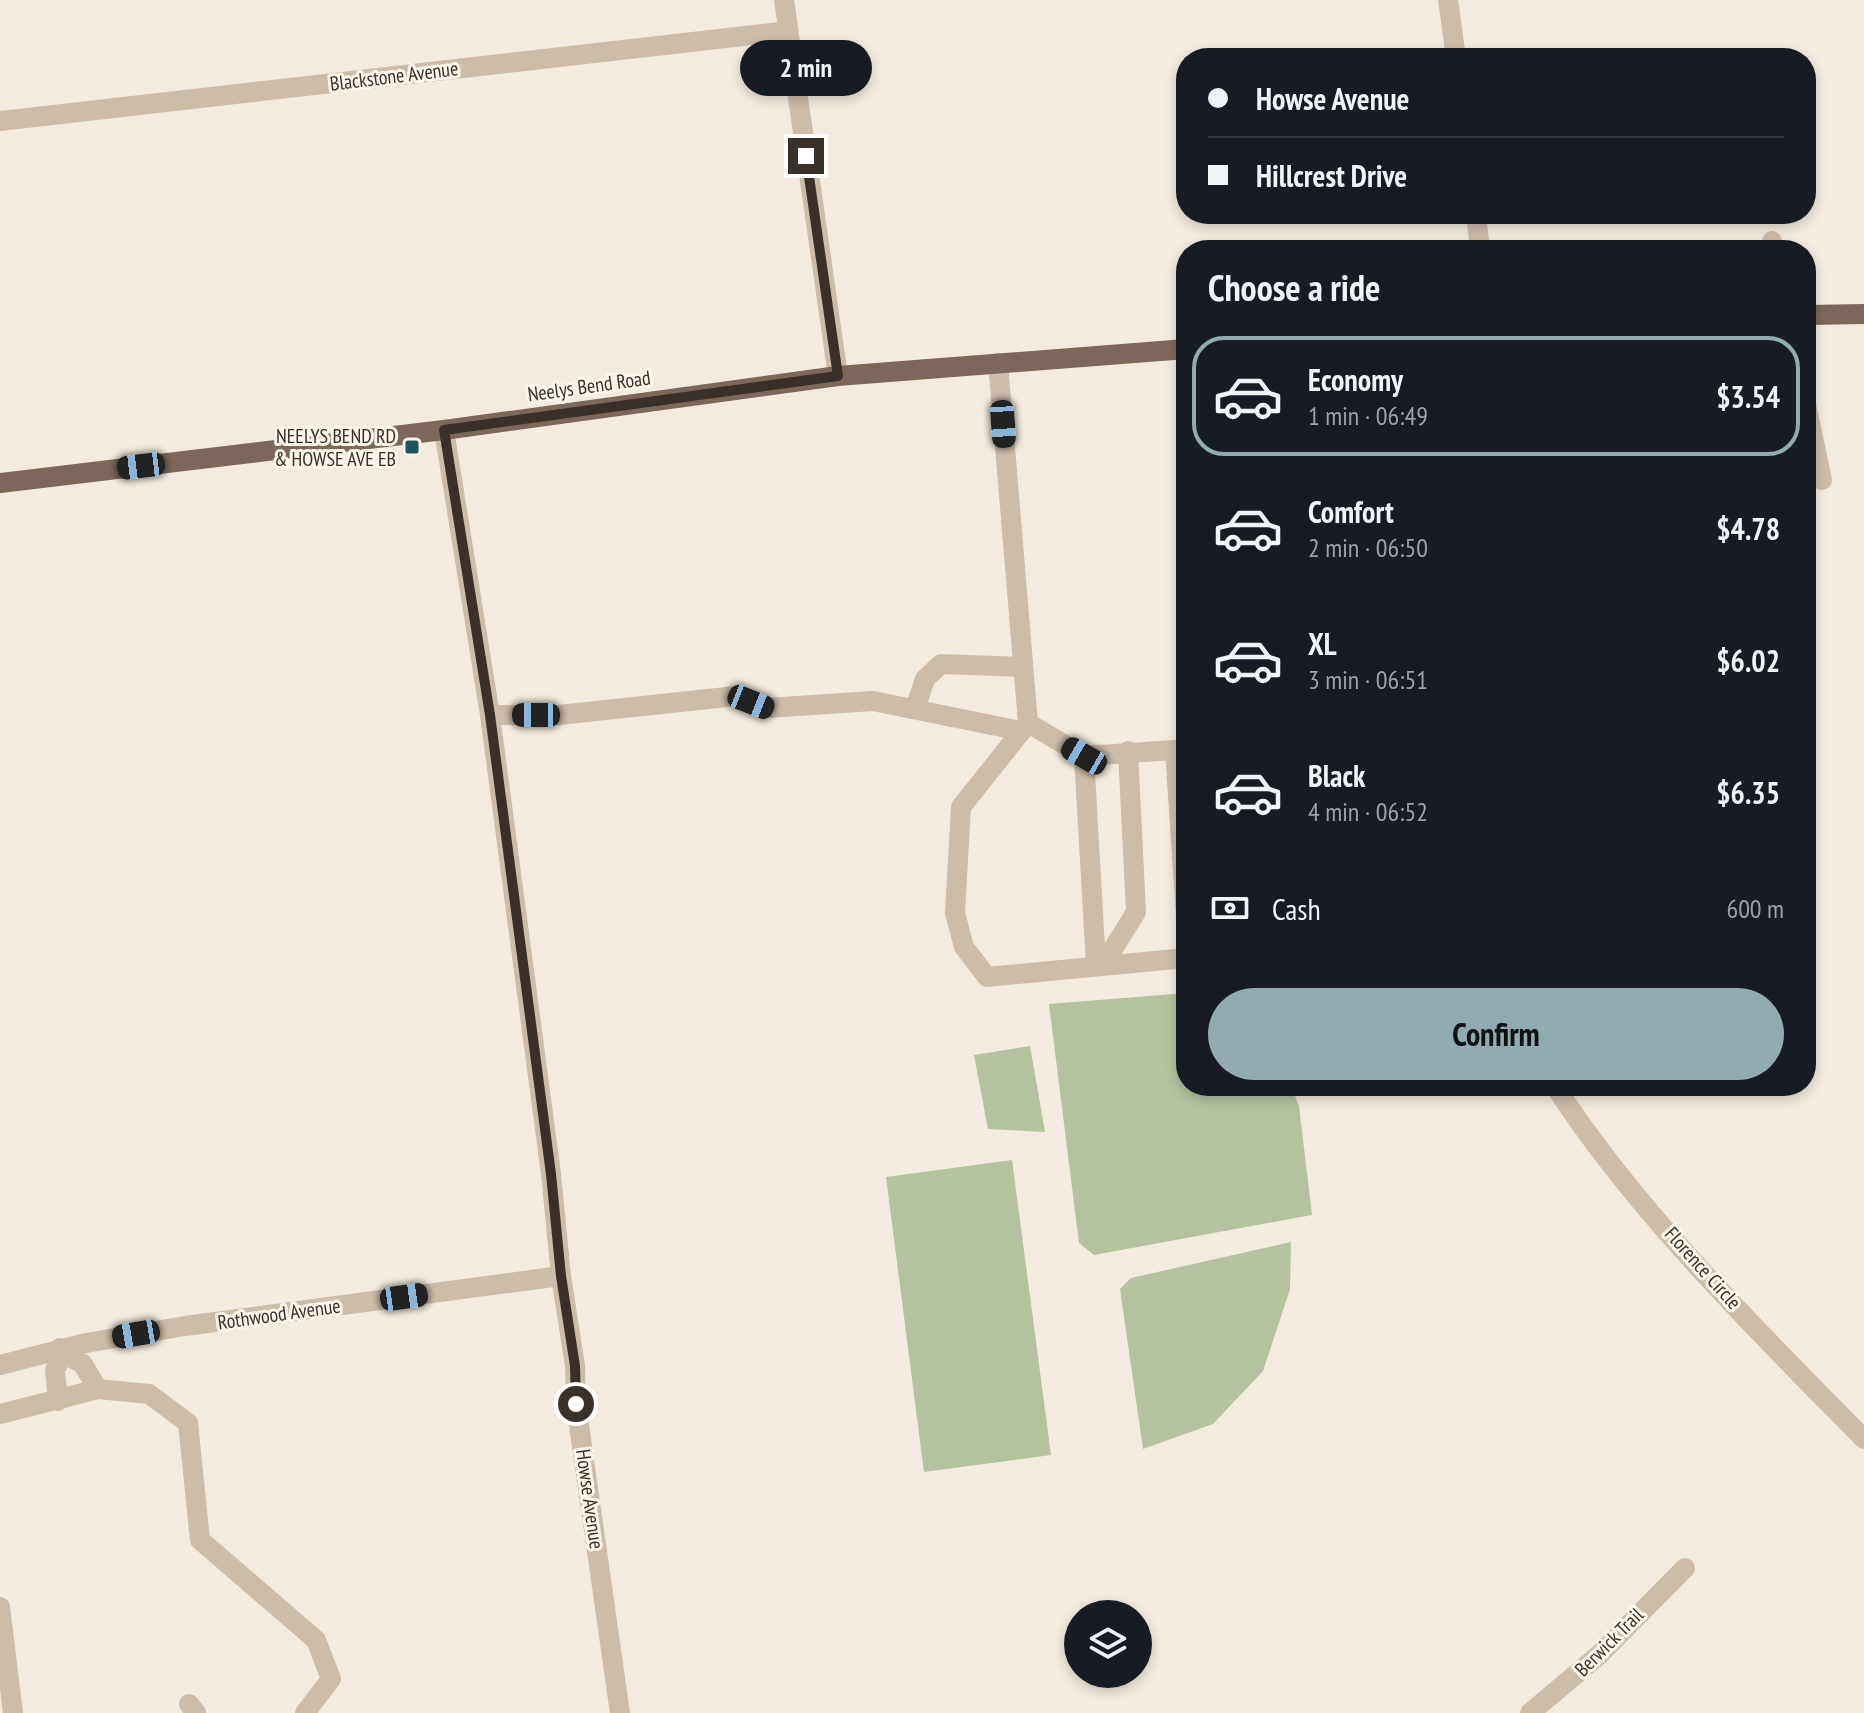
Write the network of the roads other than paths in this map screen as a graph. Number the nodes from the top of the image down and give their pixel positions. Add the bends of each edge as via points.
1 (784, 0) edge
2 (1448, 0) edge
3 (788, 31) junction
4 (1455, 48) edge
5 (0, 121) edge
6 (1864, 314) edge
7 (1816, 315) edge
8 (1176, 350) edge
9 (998, 363) junction
10 (838, 376) junction
11 (444, 430) junction
12 (1816, 452) edge
13 (1822, 480) dead end
14 (0, 483) edge
15 (1022, 667) junction
16 (915, 709) junction
17 (490, 715) junction
18 (1025, 727) junction
19 (1128, 751) junction
20 (1084, 756) junction
21 (1176, 765) edge
22 (1176, 959) edge
23 (1096, 965) junction
24 (1561, 1096) edge
25 (561, 1276) junction
26 (62, 1351) junction
27 (0, 1365) edge
28 (98, 1389) junction
29 (58, 1401) junction
30 (0, 1414) edge
31 (1864, 1439) edge
32 (1685, 1568) dead end
33 (0, 1607) edge
34 (13, 1713) edge
35 (305, 1713) edge
36 (620, 1713) edge
37 (1530, 1713) edge

1 - 3 street
2 - 4 street
3 - 5 street, Blackstone Avenue
3 - 10 street
6 - 7 main road
8 - 9 main road, Neelys Bend Road
9 - 10 main road, Neelys Bend Road
9 - 15 street
10 - 11 main road, Neelys Bend Road
11 - 14 main road, Neelys Bend Road
11 - 17 street, Howse Avenue
12 - 13 street
15 - 16 street via 941,664 925,679
15 - 18 street
16 - 17 street via 873,701 767,708 736,696 559,715
16 - 18 street
17 - 25 street, Howse Avenue
18 - 20 street
18 - 23 street via 961,807 955,913 964,947 987,977
19 - 20 street
19 - 21 street via 1175,750
19 - 23 street via 1136,912
20 - 23 street
22 - 23 street
24 - 31 street, Florence Circle via 1593,1145 1761,1334
25 - 26 street, Rothwood Avenue via 185,1326
25 - 36 street, Howse Avenue
26 - 27 street, Rothwood Avenue
26 - 28 street via 82,1363
26 - 29 street via 55,1370
28 - 29 street
28 - 35 street via 149,1394 188,1423 200,1540 316,1640 331,1679
29 - 30 street
32 - 37 street, Berwick Trail via 1600,1654
33 - 34 street

